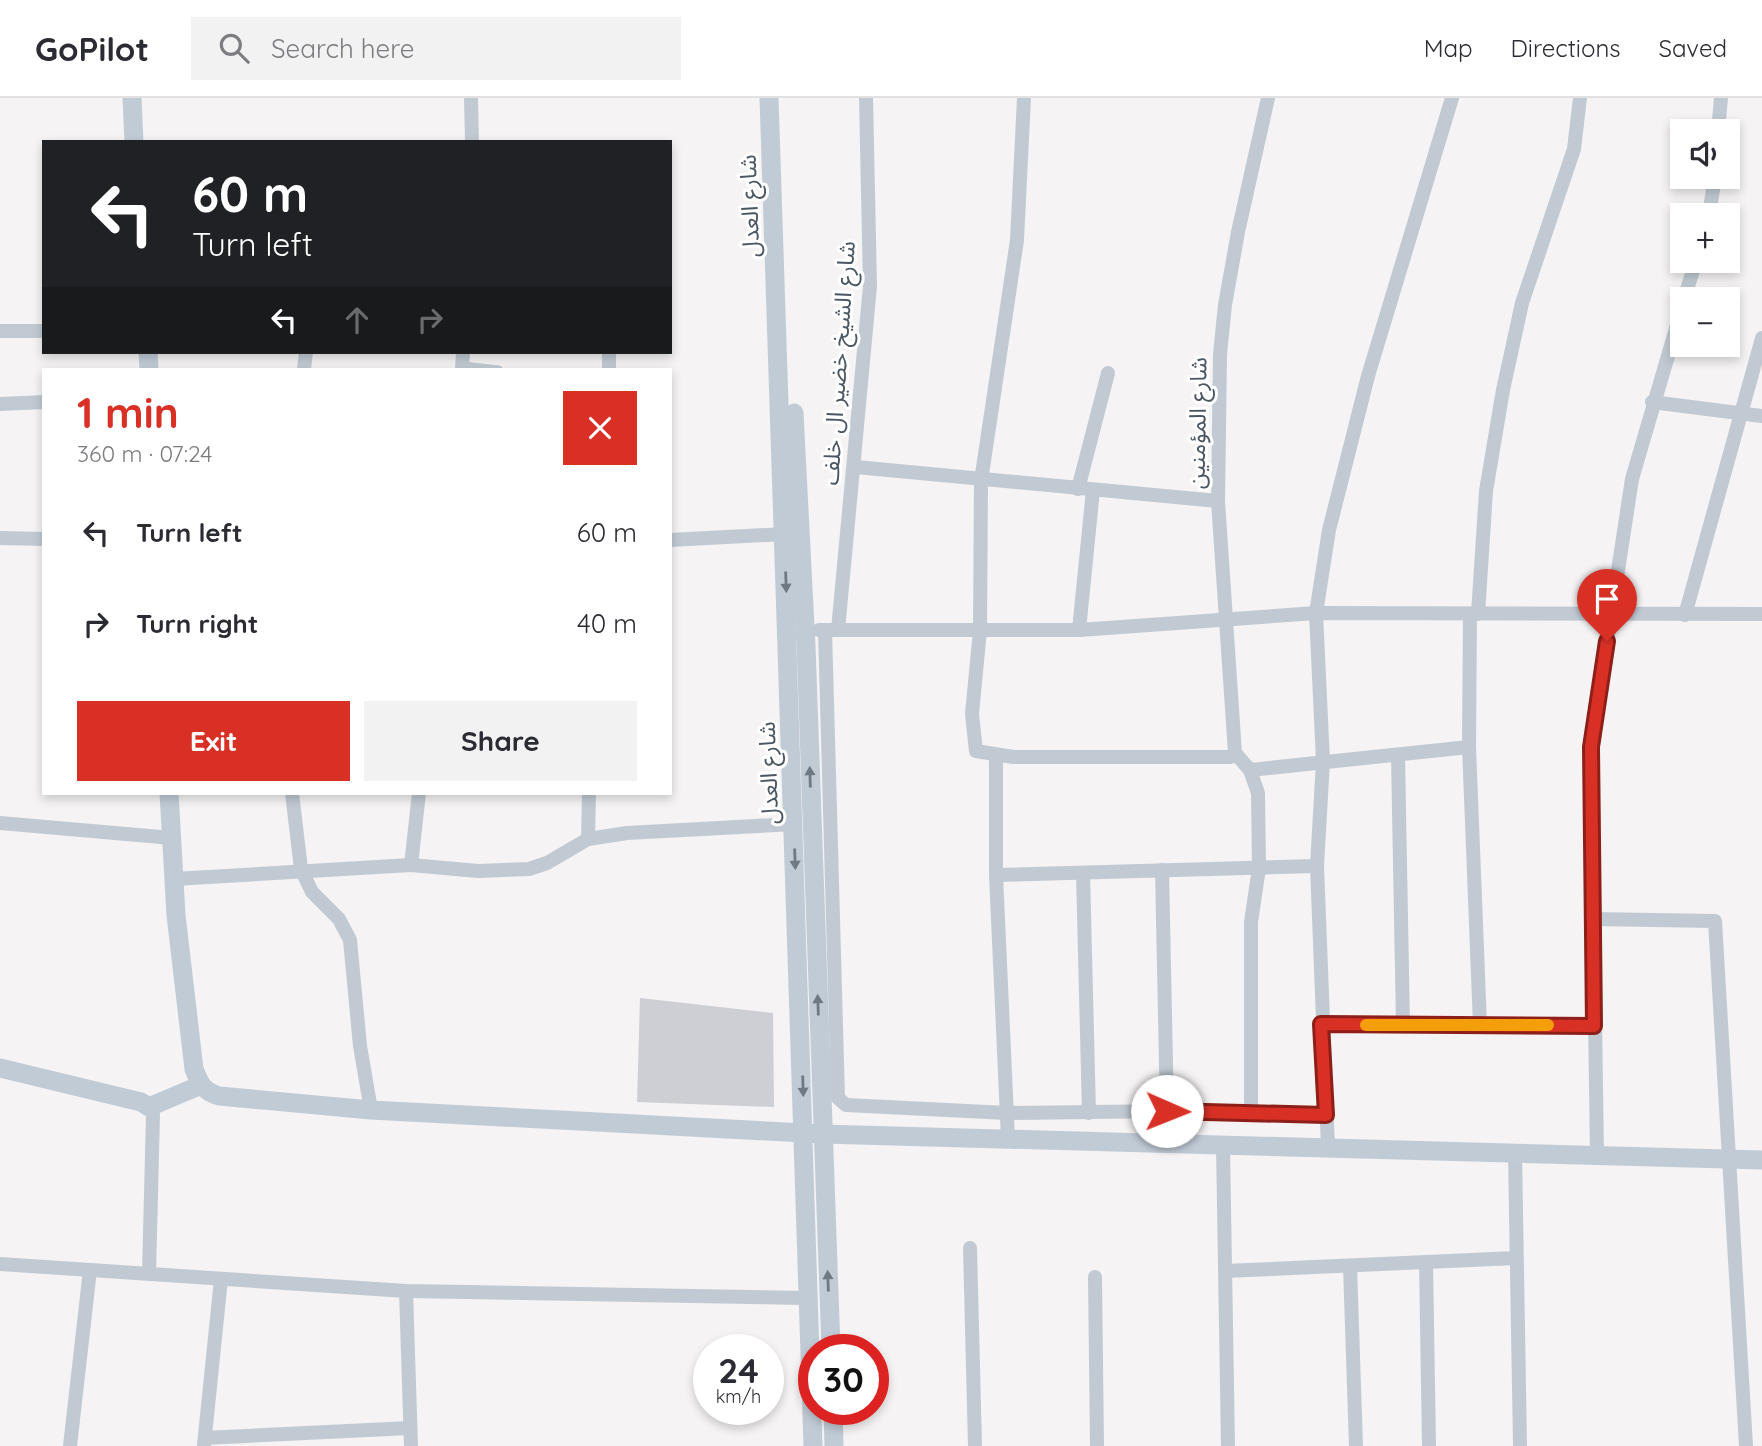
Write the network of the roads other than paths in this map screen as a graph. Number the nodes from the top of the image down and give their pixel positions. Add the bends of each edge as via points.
1 (132, 98) edge
2 (471, 98) edge
3 (769, 98) edge
4 (782, 98) edge
5 (866, 98) edge
6 (1024, 98) edge
7 (1268, 98) edge
8 (1452, 98) edge
9 (1580, 98) edge
10 (1721, 98) edge
11 (1719, 119) edge
12 (134, 140) edge
13 (472, 140) edge
14 (0, 331) edge
15 (42, 331) edge
16 (1762, 338) edge
17 (1670, 346) edge
18 (462, 362) edge
19 (494, 368) edge
20 (1108, 373) dead end
21 (42, 402) edge
22 (1652, 402) junction
23 (0, 404) edge
24 (1740, 414) junction
25 (1762, 416) edge
26 (856, 467) junction
27 (981, 481) junction
28 (1085, 490) junction
29 (1218, 501) junction
30 (785, 534) junction
31 (0, 538) edge
32 (42, 539) edge
33 (672, 540) edge
34 (1316, 613) junction
35 (1474, 614) junction
36 (1762, 614) edge
37 (1611, 615) junction
38 (1685, 615) junction
39 (1224, 620) junction
40 (805, 630) junction
41 (832, 630) junction
42 (980, 630) junction
43 (1079, 630) junction
44 (1469, 747) junction
45 (1235, 753) junction
46 (996, 756) junction
47 (1398, 756) junction
48 (1323, 761) junction
49 (1250, 770) junction
50 (169, 795) edge
51 (292, 795) edge
52 (419, 795) edge
53 (589, 795) edge
54 (0, 823) edge
55 (794, 824) junction
56 (172, 838) junction
57 (588, 839) junction
58 (411, 865) junction
59 (1317, 866) junction
60 (1259, 868) junction
61 (301, 869) junction
62 (1162, 870) junction
63 (1083, 873) junction
64 (996, 875) junction
65 (174, 879) junction
66 (1592, 919) junction
67 (1321, 1024) junction
68 (1403, 1025) junction
69 (1480, 1025) junction
70 (1594, 1026) junction
71 (0, 1068) edge
72 (201, 1085) junction
73 (149, 1107) junction
74 (371, 1110) junction
75 (1167, 1111) junction
76 (1007, 1113) junction
77 (1089, 1113) junction
78 (1251, 1113) junction
79 (1326, 1115) junction
80 (813, 1133) junction
81 (1008, 1139) junction
82 (1223, 1146) junction
83 (1328, 1148) junction
84 (1515, 1153) junction
85 (1597, 1155) junction
86 (1729, 1158) junction
87 (1762, 1160) edge
88 (970, 1248) dead end
89 (1517, 1258) junction
90 (1426, 1262) junction
91 (0, 1264) edge
92 (1350, 1266) junction
93 (90, 1270) junction
94 (1225, 1271) junction
95 (149, 1274) junction
96 (1095, 1277) dead end
97 (221, 1279) junction
98 (406, 1292) junction
99 (808, 1298) junction
100 (830, 1334) edge
101 (833, 1425) edge
102 (410, 1428) junction
103 (204, 1442) edge
104 (70, 1446) edge
105 (411, 1446) edge
106 (813, 1446) edge
107 (834, 1446) edge
108 (975, 1446) edge
109 (1097, 1446) edge
110 (1228, 1446) edge
111 (1356, 1446) edge
112 (1429, 1446) edge
113 (1520, 1446) edge
114 (1746, 1446) edge

1 - 12 street
2 - 13 street
3 - 30 street, شارع العدل
4 - 40 street, شارع العدل
5 - 26 street, شارع الشيخ خضير ال خلف via 870,286
6 - 27 street via 1017,240
7 - 29 street, شارع المؤمنين via 1224,305
8 - 34 street via 1368,376 1329,530
9 - 35 street via 1574,149 1522,303 1503,390 1486,491
10 - 11 street
14 - 15 street
16 - 24 street
17 - 22 street
18 - 19 lane
20 - 28 street
21 - 23 street
22 - 24 street
22 - 37 street via 1632,479
24 - 25 street
24 - 38 street
26 - 27 street
26 - 41 street, شارع الشيخ خضير ال خلف
27 - 28 street
27 - 42 street
28 - 29 street
28 - 43 street
29 - 39 street, شارع المؤمنين
30 - 33 street
30 -> 55 street, شارع العدل
31 - 32 street
34 - 35 street
34 - 39 street
34 - 48 street
35 - 37 street
35 - 44 street
36 - 38 street
37 - 38 street
37 - 66 street via 1591,747
39 - 43 street
39 - 45 street, شارع المؤمنين
40 - 41 street
80 -> 40 street, شارع العدل
41 - 42 street
41 - 76 street, شارع الشيخ خضير ال خلف via 838,1098 846,1105
42 - 43 street
42 - 46 street via 972,714 976,751
44 - 47 street
44 - 69 street
45 - 46 street via 1230,757
45 - 49 street
46 - 64 street
47 - 48 street
47 - 68 street
48 - 49 street
48 - 59 street
49 - 60 street via 1258,793
50 - 56 street
51 - 61 street
52 - 58 street
53 - 57 street
54 - 56 street
55 - 57 street
55 -> 80 street, شارع العدل
56 - 65 street
57 - 58 street via 528,869 478,871
58 - 61 street
59 - 60 street
59 - 67 street
60 - 62 street
60 - 78 street via 1251,922
61 - 65 street
61 - 74 street via 312,892 339,919 350,940
62 - 63 street
62 - 75 street
63 - 64 street
63 - 77 street
64 - 76 street
65 - 72 street via 192,1056
66 - 70 street
66 - 86 street via 1716,921
67 - 68 street
67 - 79 street
68 - 69 street
69 - 70 street
70 - 85 street
71 - 73 street
72 - 73 street
72 - 74 street via 208,1093 226,1097
73 - 95 street via 153,1114
74 - 80 street
75 - 77 street, شارع الشيخ خضير ال خلف
75 - 78 street, شارع الشيخ خضير ال خلف
76 - 77 street, شارع الشيخ خضير ال خلف
76 - 81 street
78 - 79 street, شارع الشيخ خضير ال خلف
79 - 83 street
80 - 81 street
80 - 99 street, شارع العدل
100 -> 80 street, شارع العدل
81 - 82 street
82 - 83 street
82 - 94 street
83 - 84 street
84 - 85 street
84 - 89 street
85 - 86 street
86 - 87 street
86 - 114 street
88 - 108 street
89 - 90 street
89 - 113 street
90 - 92 street
90 - 112 street
91 - 93 street
92 - 94 street
92 - 111 street
93 - 95 street
93 - 104 street
94 - 110 street
95 - 97 street
96 - 109 street
97 - 98 street
97 - 103 street
98 - 99 street
98 - 102 street
99 - 106 street, شارع العدل
101 - 107 street
102 - 103 street
102 - 105 street

